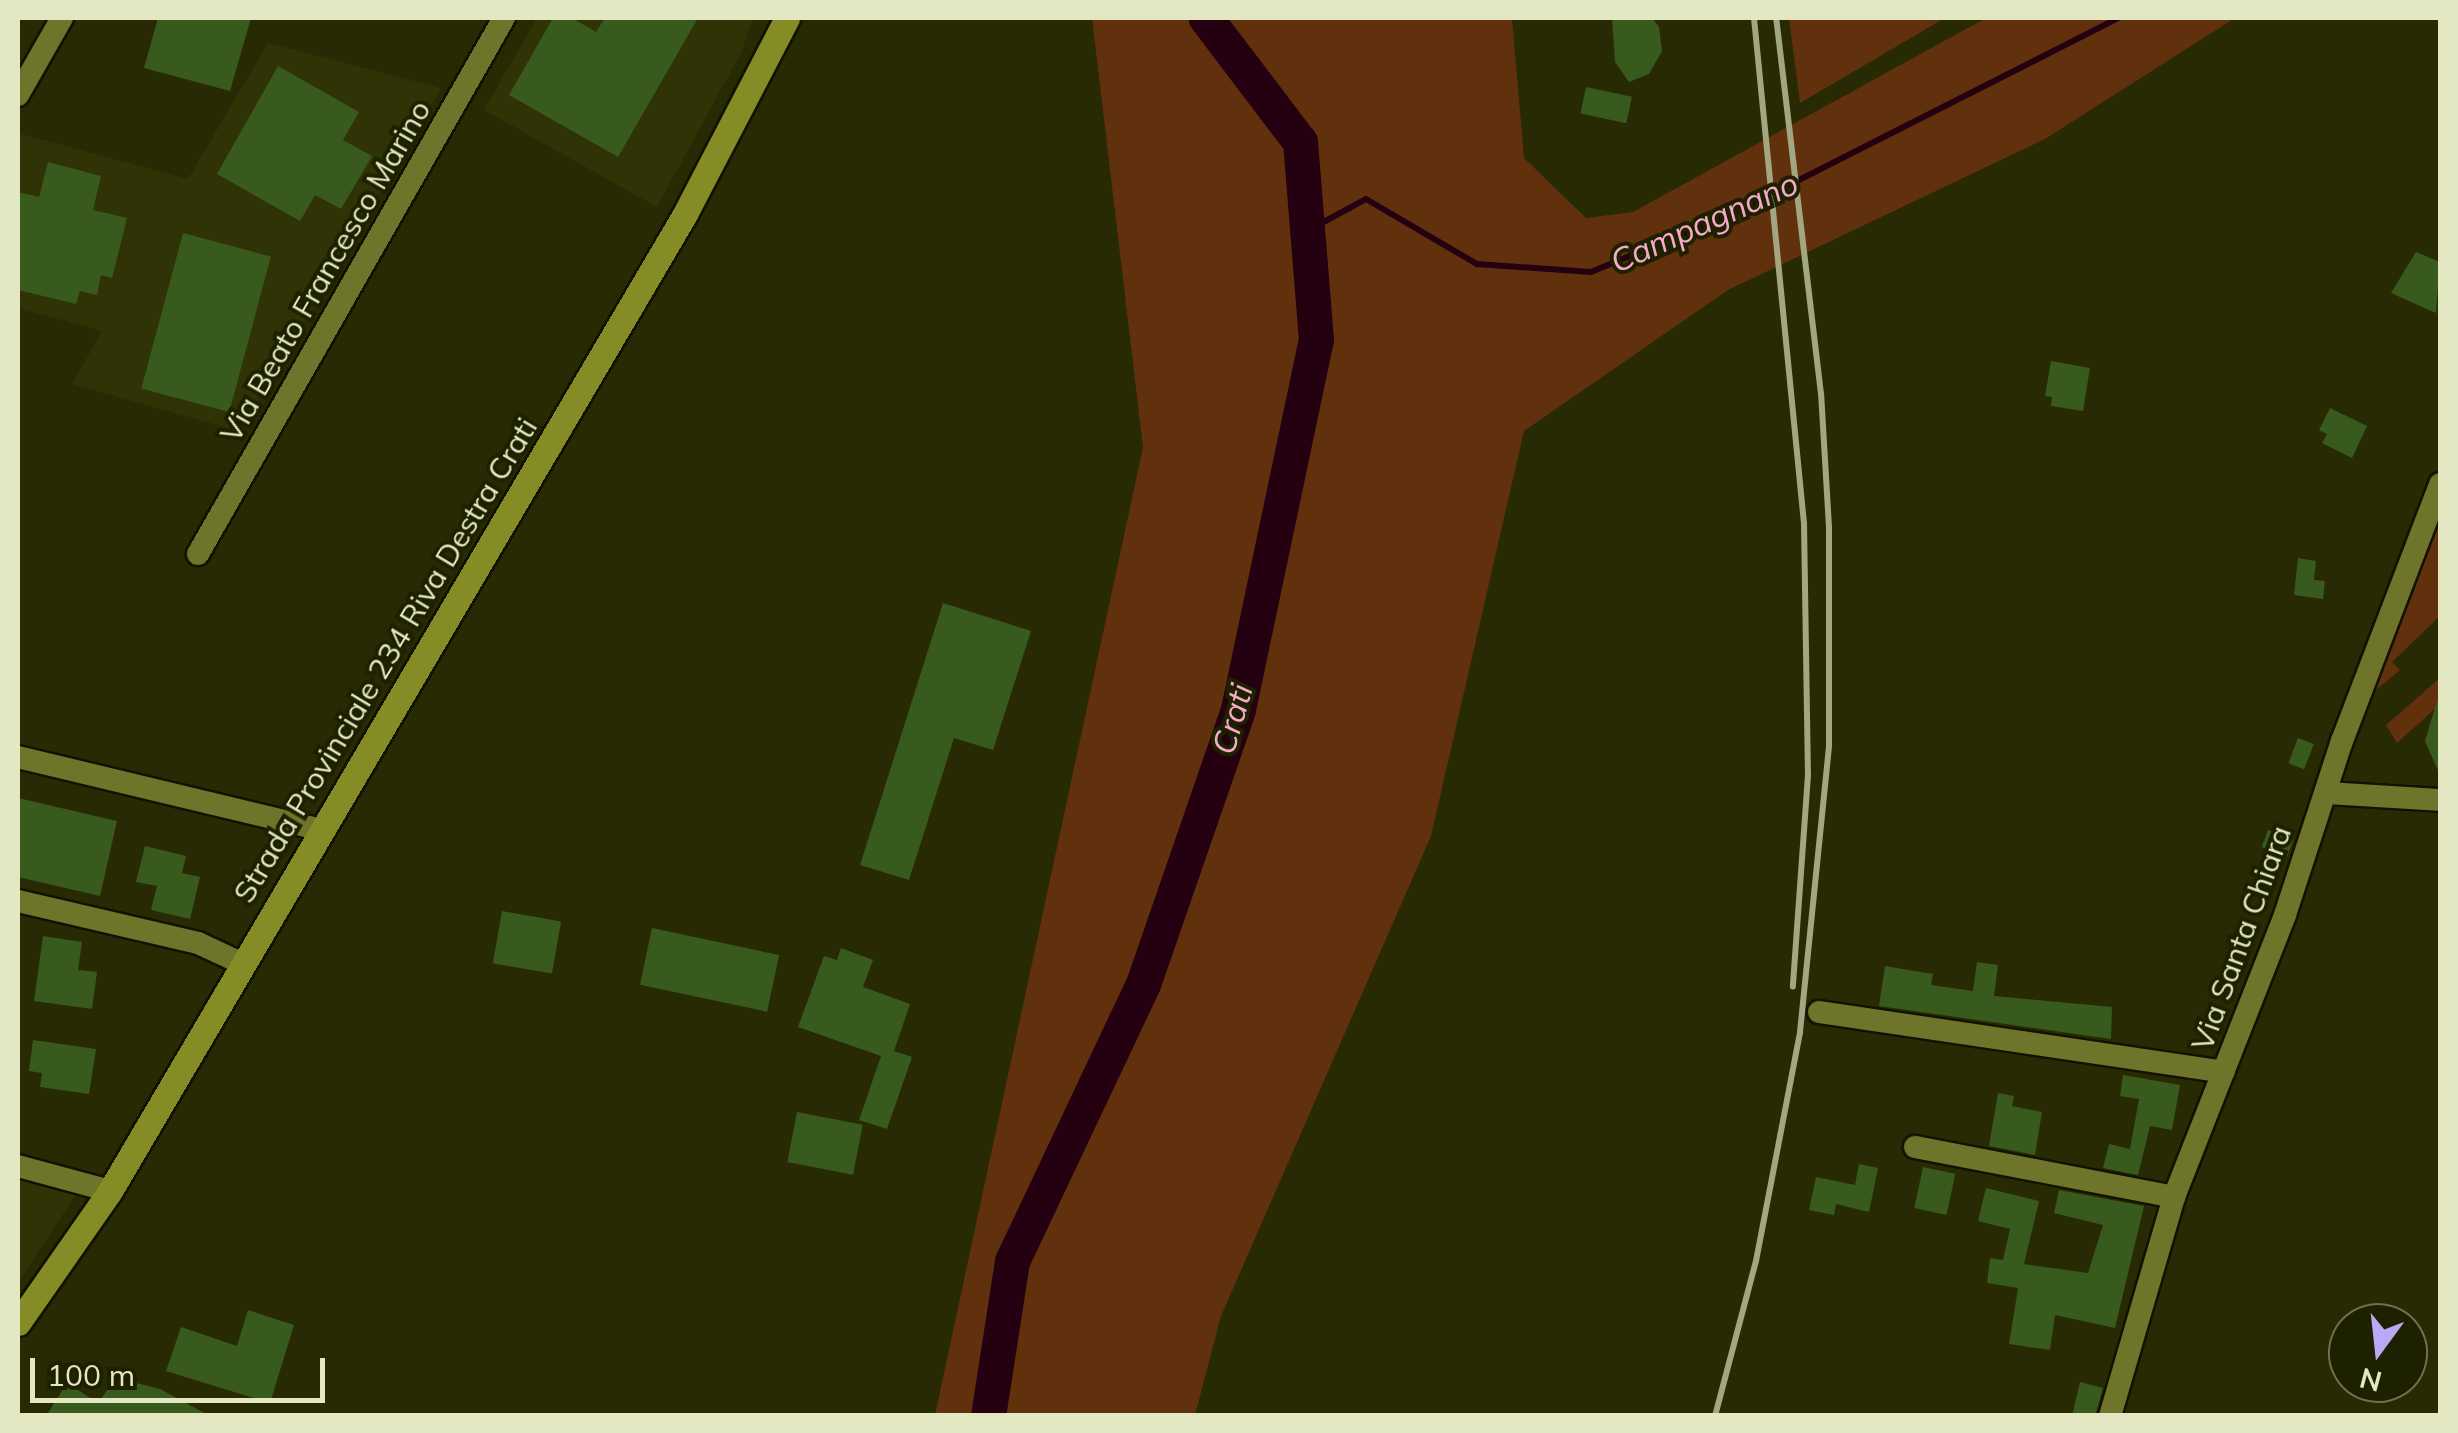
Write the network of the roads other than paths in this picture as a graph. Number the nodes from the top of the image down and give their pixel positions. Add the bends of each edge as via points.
1 (62, 18) edge
2 (504, 18) edge
3 (787, 18) edge
4 (18, 95) edge
5 (2440, 484) edge
6 (198, 554) dead end
7 (18, 757) edge
8 (2326, 793) junction
9 (2440, 800) edge
10 (322, 830) junction
11 (18, 901) edge
12 (242, 964) junction
13 (1819, 1012) dead end
14 (2224, 1072) junction
15 (1915, 1147) dead end
16 (18, 1166) edge
17 (110, 1191) junction
18 (2174, 1197) junction
19 (18, 1323) edge
20 (2110, 1416) edge

1 - 4 street
2 - 6 street, Via Beato Francesco Marino
3 - 10 main road, Strada Provinciale 234 Riva Destra Crati via 685,214
5 - 8 street, Via Santa Chiara
7 - 10 street
8 - 9 street
8 - 14 street, Via Santa Chiara
10 - 12 main road, Strada Provinciale 234 Riva Destra Crati
11 - 12 street via 198,943
12 - 17 main road, Strada Provinciale 234 Riva Destra Crati
13 - 14 street
14 - 18 street, Via Santa Chiara
15 - 18 street
16 - 17 street
17 - 19 main road, Strada Provinciale 234 Riva Destra Crati
18 - 20 street, Via Santa Chiara

